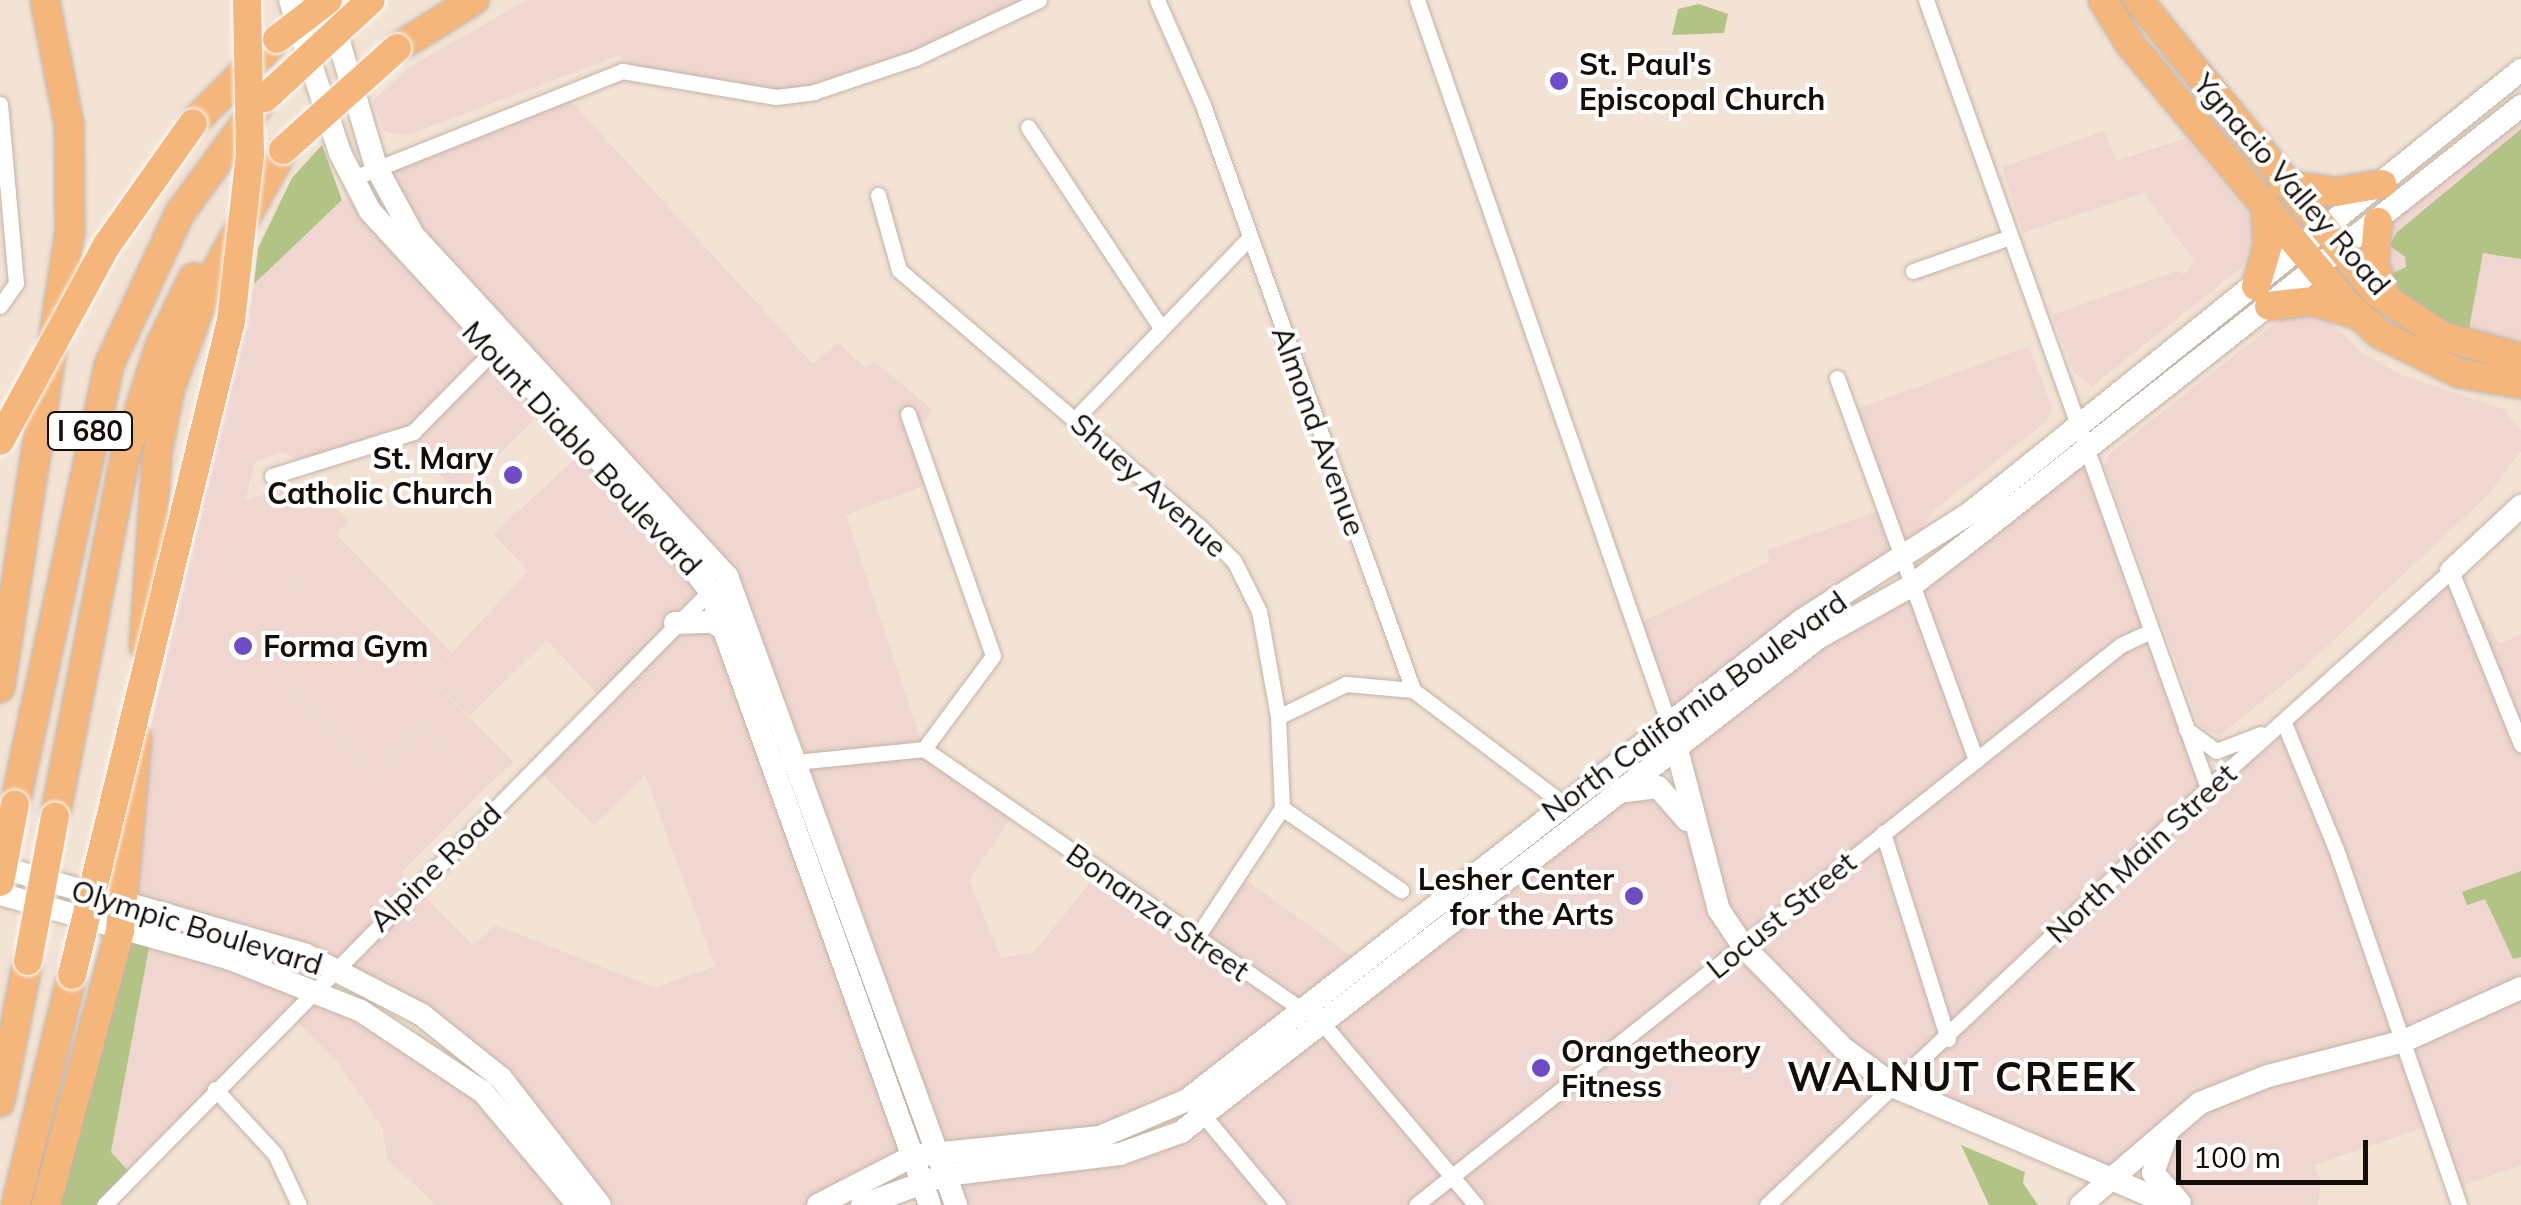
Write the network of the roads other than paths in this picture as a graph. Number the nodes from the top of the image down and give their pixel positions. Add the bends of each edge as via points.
1 (46, 0) edge
2 (246, 0) edge
3 (290, 0) edge
4 (328, 0) edge
5 (371, 0) edge
6 (474, 0) edge
7 (1039, 0) edge
8 (1158, 0) edge
9 (1418, 0) edge
10 (1926, 0) edge
11 (2103, 0) edge
12 (2138, 0) edge
13 (2521, 70) edge
14 (0, 104) edge
15 (2521, 106) edge
16 (1028, 127) dead end
17 (283, 150) junction
18 (376, 167) junction
19 (351, 179) junction
20 (2382, 184) junction
21 (878, 195) dead end
22 (2274, 195) junction
23 (2378, 222) junction
24 (1250, 236) junction
25 (2010, 237) junction
26 (2321, 250) junction
27 (1913, 271) dead end
28 (2262, 296) junction
29 (2388, 300) junction
30 (0, 306) edge
31 (2360, 316) junction
32 (1161, 328) junction
33 (501, 344) junction
34 (2521, 358) edge
35 (1837, 378) dead end
36 (2521, 384) edge
37 (908, 414) dead end
38 (1075, 420) junction
39 (2075, 426) junction
40 (0, 441) edge
41 (2084, 452) junction
42 (272, 476) dead end
43 (2521, 506) edge
44 (1904, 558) junction
45 (2451, 571) junction
46 (718, 583) junction
47 (1912, 586) junction
48 (675, 624) junction
49 (724, 629) junction
50 (2149, 632) junction
51 (0, 688) edge
52 (1413, 690) junction
53 (1278, 717) junction
54 (1668, 721) junction
55 (2180, 722) junction
56 (2284, 722) junction
57 (2521, 744) edge
58 (1677, 745) junction
59 (924, 749) junction
60 (1976, 760) junction
61 (785, 763) junction
62 (2208, 788) junction
63 (1618, 794) junction
64 (1561, 802) junction
65 (1282, 808) junction
66 (1695, 832) junction
67 (1883, 833) junction
68 (0, 867) edge
69 (0, 882) edge
70 (1401, 890) dead end
71 (0, 894) edge
72 (122, 918) junction
73 (1196, 940) junction
74 (1743, 946) junction
75 (335, 968) junction
76 (2521, 988) edge
77 (313, 989) junction
78 (1314, 1017) junction
79 (1948, 1038) junction
80 (2404, 1042) junction
81 (1897, 1088) junction
82 (215, 1090) junction
83 (0, 1102) edge
84 (1204, 1116) junction
85 (2177, 1117) junction
86 (937, 1152) junction
87 (913, 1156) junction
88 (945, 1175) junction
89 (1453, 1176) junction
90 (2109, 1179) junction
91 (922, 1181) junction
92 (16, 1205) edge
93 (46, 1205) edge
94 (104, 1205) edge
95 (299, 1205) edge
96 (578, 1205) edge
97 (600, 1205) edge
98 (818, 1205) edge
99 (862, 1205) edge
100 (930, 1205) edge
101 (956, 1205) edge
102 (1278, 1205) edge
103 (1416, 1205) edge
104 (1476, 1205) edge
105 (1767, 1205) edge
106 (2081, 1205) edge
107 (2172, 1205) edge
108 (2182, 1205) edge
109 (2460, 1205) edge

1 - 51 highway via 71,151 68,260
2 - 92 highway, bridge via 250,154 231,321
3 - 19 main road, Mount Diablo Boulevard
4 - 18 main road, Mount Diablo Boulevard
4 - 40 highway, bridge via 193,123 107,244
5 - 69 highway, I 680, bridge via 265,98 180,213 109,365
6 - 17 highway, I 680, bridge via 397,48
7 - 18 street via 915,58 814,92 776,97 630,70
8 - 24 street, Almond Avenue
9 - 54 street
10 - 25 street
11 - 22 highway, Ygnacio Valley Road via 2130,44
12 - 22 highway, Ygnacio Valley Road
13 - 20 main road, North California Boulevard
14 - 30 street via 16,283
15 - 23 main road, North California Boulevard
16 - 32 street
17 - 72 highway via 208,285 163,419
17 - 83 highway, I 680, bridge via 198,269 141,399
18 - 19 street
18 - 33 main road, Mount Diablo Boulevard via 413,235
19 - 33 main road, Mount Diablo Boulevard via 413,264
20 - 22 highway
20 - 26 main road, North California Boulevard
21 - 38 street, Shuey Avenue via 899,270
22 - 26 highway, Ygnacio Valley Road
22 - 28 highway
23 - 26 main road, North California Boulevard
23 - 29 highway via 2374,264
24 - 32 street
24 - 52 street, Almond Avenue
25 - 27 street
25 - 39 street
26 - 28 main road, North California Boulevard
26 - 29 highway, Ygnacio Valley Road
26 - 31 highway, Ygnacio Valley Road
28 - 31 highway via 2313,300
28 - 39 main road, North California Boulevard
28 - 41 main road, North California Boulevard
29 - 34 highway, Ygnacio Valley Road via 2442,336
31 - 36 highway, Ygnacio Valley Road via 2380,334 2459,373
32 - 38 street
33 - 42 street via 413,432
33 - 46 main road, Mount Diablo Boulevard
35 - 44 street
37 - 59 street via 993,656
38 - 53 street, Shuey Avenue via 1234,561 1259,611
39 - 41 street
39 - 44 main road, North California Boulevard
41 - 47 main road, North California Boulevard
41 - 50 street
43 - 45 main road, North Main Street
44 - 47 street
44 - 54 main road, North California Boulevard via 1802,620
45 - 56 street, North Main Street
45 - 57 street
46 - 48 street, Alpine Road
46 - 49 main road, Mount Diablo Boulevard
46 - 61 main road, Mount Diablo Boulevard
47 - 58 main road, North California Boulevard via 1818,638
47 - 60 street
48 - 49 main road via 712,622
48 - 75 street, Alpine Road
49 - 61 main road, Mount Diablo Boulevard
50 - 55 street
50 - 60 street, Locust Street via 2130,638
52 - 53 street via 1346,684
52 - 64 street
53 - 65 street, Shuey Avenue
54 - 58 main road
54 - 64 main road, North California Boulevard
55 - 56 street via 2216,751
55 - 62 street
56 - 62 street, North Main Street
56 - 80 street
58 - 63 main road, North California Boulevard
58 - 66 main road
59 - 61 street
59 - 73 street, Bonanza Street
60 - 67 street, Locust Street
61 - 86 main road, Mount Diablo Boulevard
61 - 87 main road, Mount Diablo Boulevard
62 - 79 street, North Main Street
63 - 66 main road via 1658,786
63 - 78 main road, North California Boulevard
64 - 78 main road, North California Boulevard
65 - 70 street
65 - 73 street
66 - 74 main road via 1718,910
67 - 74 street, Locust Street
67 - 79 street
68 - 72 main road, Olympic Boulevard
71 - 72 main road, Olympic Boulevard
72 - 75 main road, Olympic Boulevard
72 - 77 main road, Olympic Boulevard
72 - 93 highway
73 - 78 street, Bonanza Street
74 - 81 main road via 1843,1048
74 - 89 street, Locust Street
75 - 77 street, Alpine Road
75 - 97 main road, Olympic Boulevard via 470,1051 534,1116
76 - 80 main road
77 - 82 street, Alpine Road
77 - 96 main road, Olympic Boulevard via 377,1020 483,1092
78 - 84 main road, North California Boulevard
78 - 86 main road, North California Boulevard via 1146,1121 1100,1137
78 - 89 street, Bonanza Street
79 - 81 street, North Main Street
80 - 85 main road via 2234,1087
80 - 109 street
81 - 90 main road
81 - 105 street, North Main Street
82 - 94 street, Alpine Road
82 - 95 street via 275,1154
84 - 88 main road, North California Boulevard via 1120,1154
84 - 102 street
85 - 90 main road
85 - 108 main road via 2153,1169
86 - 87 main road, North California Boulevard
86 - 88 main road, Mount Diablo Boulevard
87 - 91 main road, Mount Diablo Boulevard
87 - 98 main road, North California Boulevard
88 - 91 main road, North California Boulevard
88 - 101 main road, Mount Diablo Boulevard
89 - 103 street, Locust Street
89 - 104 street, Bonanza Street
90 - 106 main road
90 - 107 main road
91 - 99 main road, North California Boulevard
91 - 100 main road, Mount Diablo Boulevard

